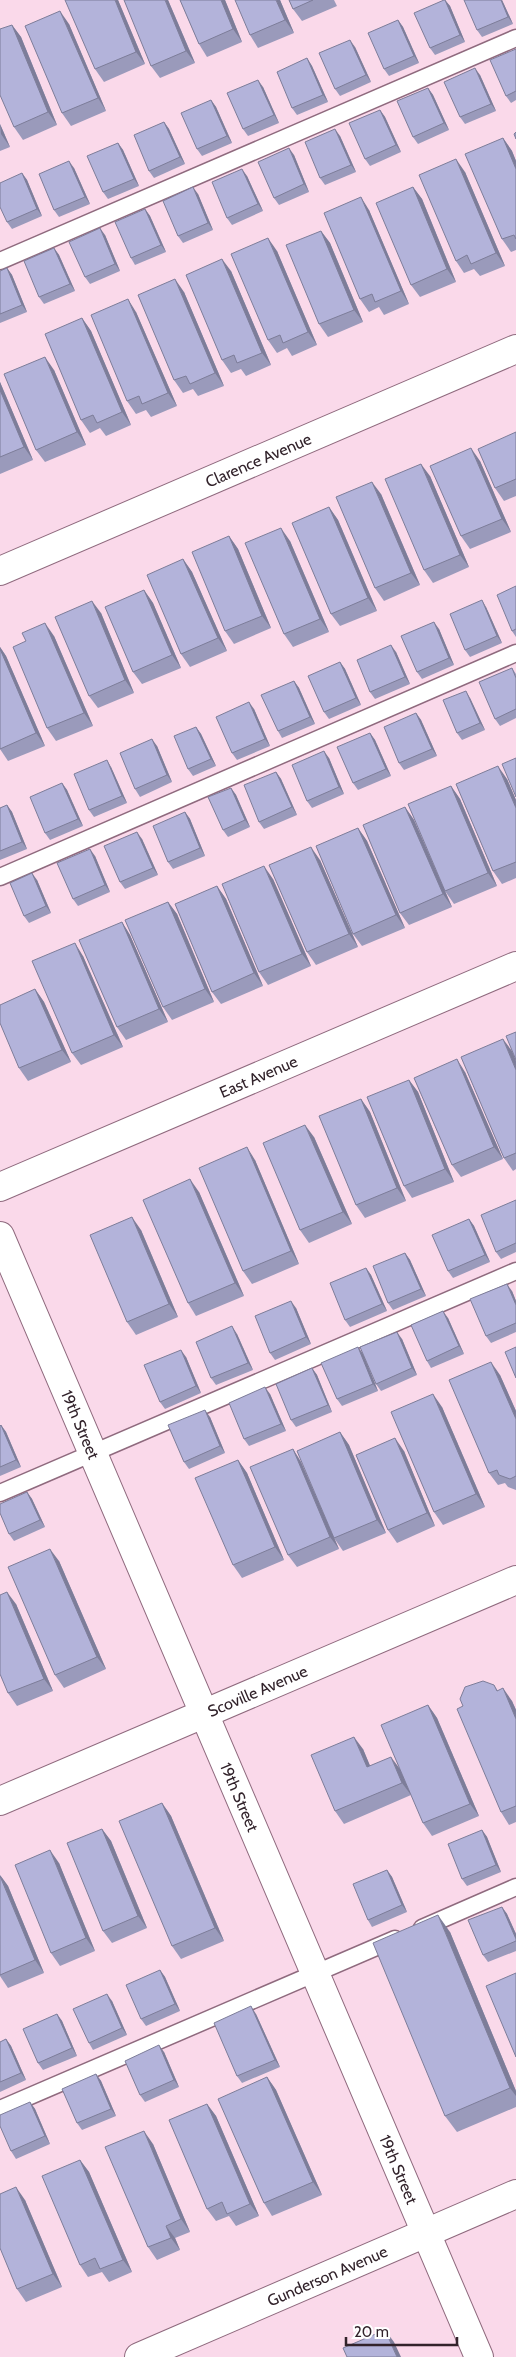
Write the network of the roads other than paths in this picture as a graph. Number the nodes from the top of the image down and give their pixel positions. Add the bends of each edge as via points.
1 (516, 38) edge
2 (0, 261) edge
3 (516, 349) edge
4 (0, 571) edge
5 (516, 653) edge
6 (0, 878) edge
7 (516, 966) edge
8 (0, 1187) edge
9 (0, 1236) edge
10 (516, 1271) edge
11 (94, 1452) junction
12 (0, 1493) edge
13 (516, 1580) edge
14 (205, 1714) junction
15 (0, 1801) edge
16 (516, 1887) edge
17 (316, 1973) junction
18 (0, 2109) edge
19 (516, 2194) edge
20 (425, 2233) junction
21 (139, 2357) edge
22 (479, 2357) edge

1 - 2 lane
3 - 4 street, Clarence Avenue
5 - 6 lane
7 - 8 street, East Avenue
9 - 11 street, 19th Street
10 - 11 lane
11 - 12 lane
11 - 14 street, 19th Street
13 - 14 street, Scoville Avenue
14 - 15 street, Scoville Avenue
14 - 17 street, 19th Street
16 - 17 lane
17 - 18 lane
17 - 20 street, 19th Street
19 - 20 street, Gunderson Avenue
20 - 21 street, Gunderson Avenue
20 - 22 street, 19th Street

